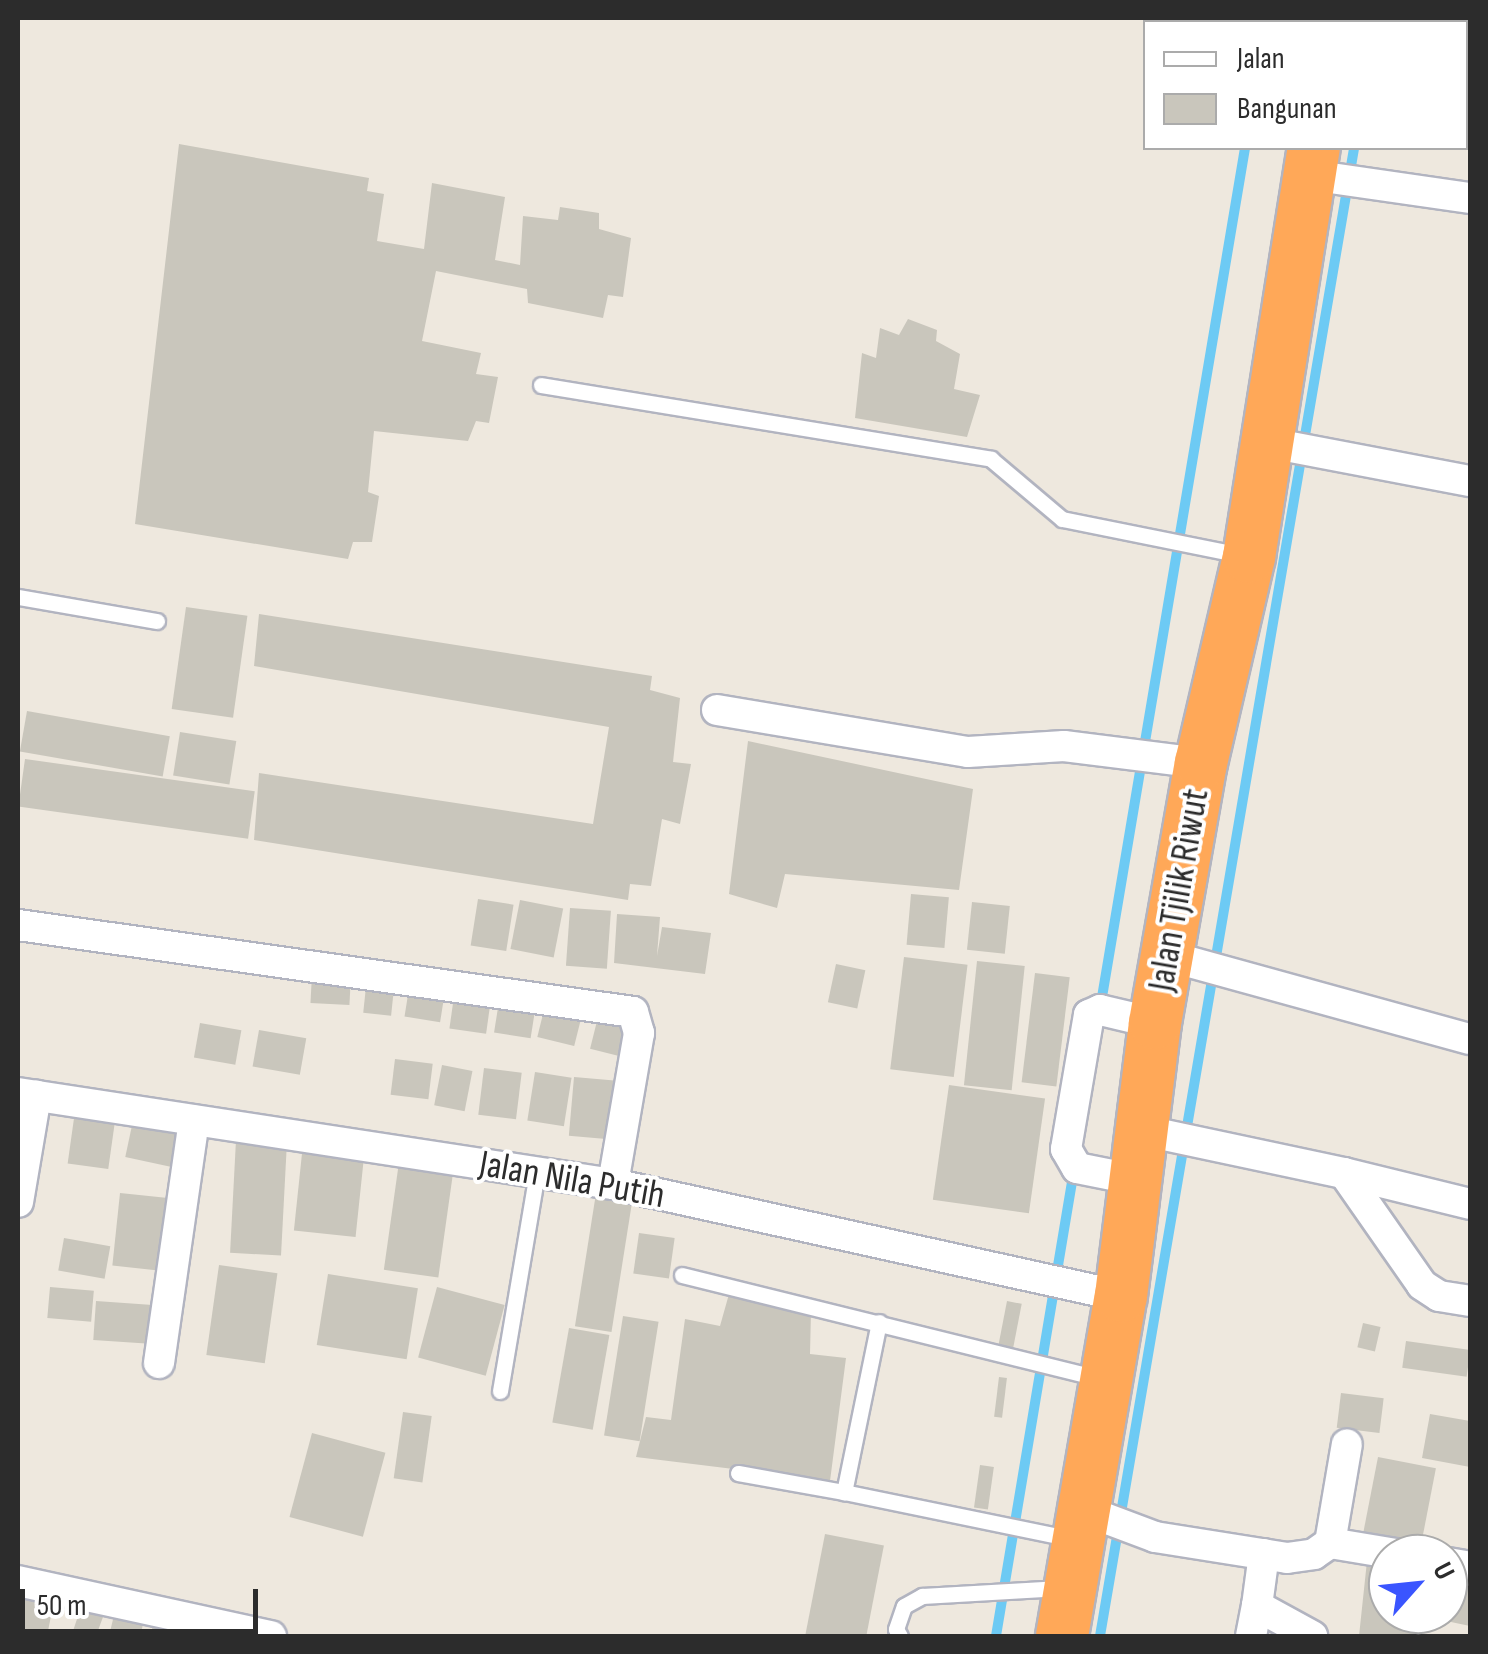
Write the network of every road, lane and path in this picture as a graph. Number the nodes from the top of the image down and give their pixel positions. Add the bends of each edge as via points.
1 (1312, 161) edge
2 (1470, 198) edge
3 (541, 385) dead end
4 (1264, 442) junction
5 (1470, 480) edge
6 (1249, 557) junction
7 (18, 597) edge
8 (156, 621) dead end
9 (716, 710) dead end
10 (1200, 763) junction
11 (18, 925) edge
12 (1168, 956) junction
13 (1155, 1023) junction
14 (1470, 1039) edge
15 (27, 1095) edge
16 (194, 1121) junction
17 (1136, 1155) junction
18 (537, 1173) junction
19 (1344, 1173) junction
20 (612, 1184) junction
21 (18, 1202) edge
22 (1470, 1204) edge
23 (682, 1275) dead end
24 (1121, 1296) junction
25 (1470, 1301) edge
26 (879, 1322) junction
27 (159, 1363) dead end
28 (1106, 1380) junction
29 (500, 1391) dead end
30 (1347, 1444) dead end
31 (738, 1474) dead end
32 (844, 1492) junction
33 (1330, 1543) junction
34 (1368, 1549) edge
35 (1264, 1554) junction
36 (1074, 1569) edge
37 (18, 1581) edge
38 (1257, 1606) junction
39 (270, 1636) edge
40 (900, 1636) edge
41 (1252, 1636) edge
42 (1312, 1636) edge

1 - 2 street
1 - 4 highway, Jalan Tjilik Riwut
3 - 6 lane via 991,458 1062,518
4 - 5 street
4 - 6 highway, Jalan Tjilik Riwut
6 - 10 highway, Jalan Tjilik Riwut
7 - 8 lane
9 - 10 street via 977,753 1064,746
10 - 12 highway, Jalan Tjilik Riwut
11 - 20 street via 632,1012 639,1033
12 - 13 highway, Jalan Tjilik Riwut
12 - 14 street
13 - 17 highway, Jalan Tjilik Riwut
13 - 17 street via 1105,1010 1089,1015 1066,1149 1077,1168
15 - 16 street, Jalan Nila Putih
15 - 21 street
16 - 18 street, Jalan Nila Putih
16 - 27 street
17 - 19 street
17 - 24 highway, Jalan Tjilik Riwut
18 - 20 street, Jalan Nila Putih
18 - 29 lane
19 - 22 street
19 - 25 street via 1422,1285
20 - 24 street, Jalan Nila Putih
23 - 26 lane
24 - 28 highway, Jalan Tjilik Riwut
26 - 28 lane
26 - 32 lane
28 - 36 highway, Jalan Tjilik Riwut
30 - 33 street
31 - 32 lane
32 - 36 lane
33 - 34 street
33 - 35 street via 1302,1557
35 - 36 street via 1156,1537
35 - 38 street
36 - 40 lane via 922,1596 904,1606
37 - 39 street
38 - 41 street
38 - 42 street

